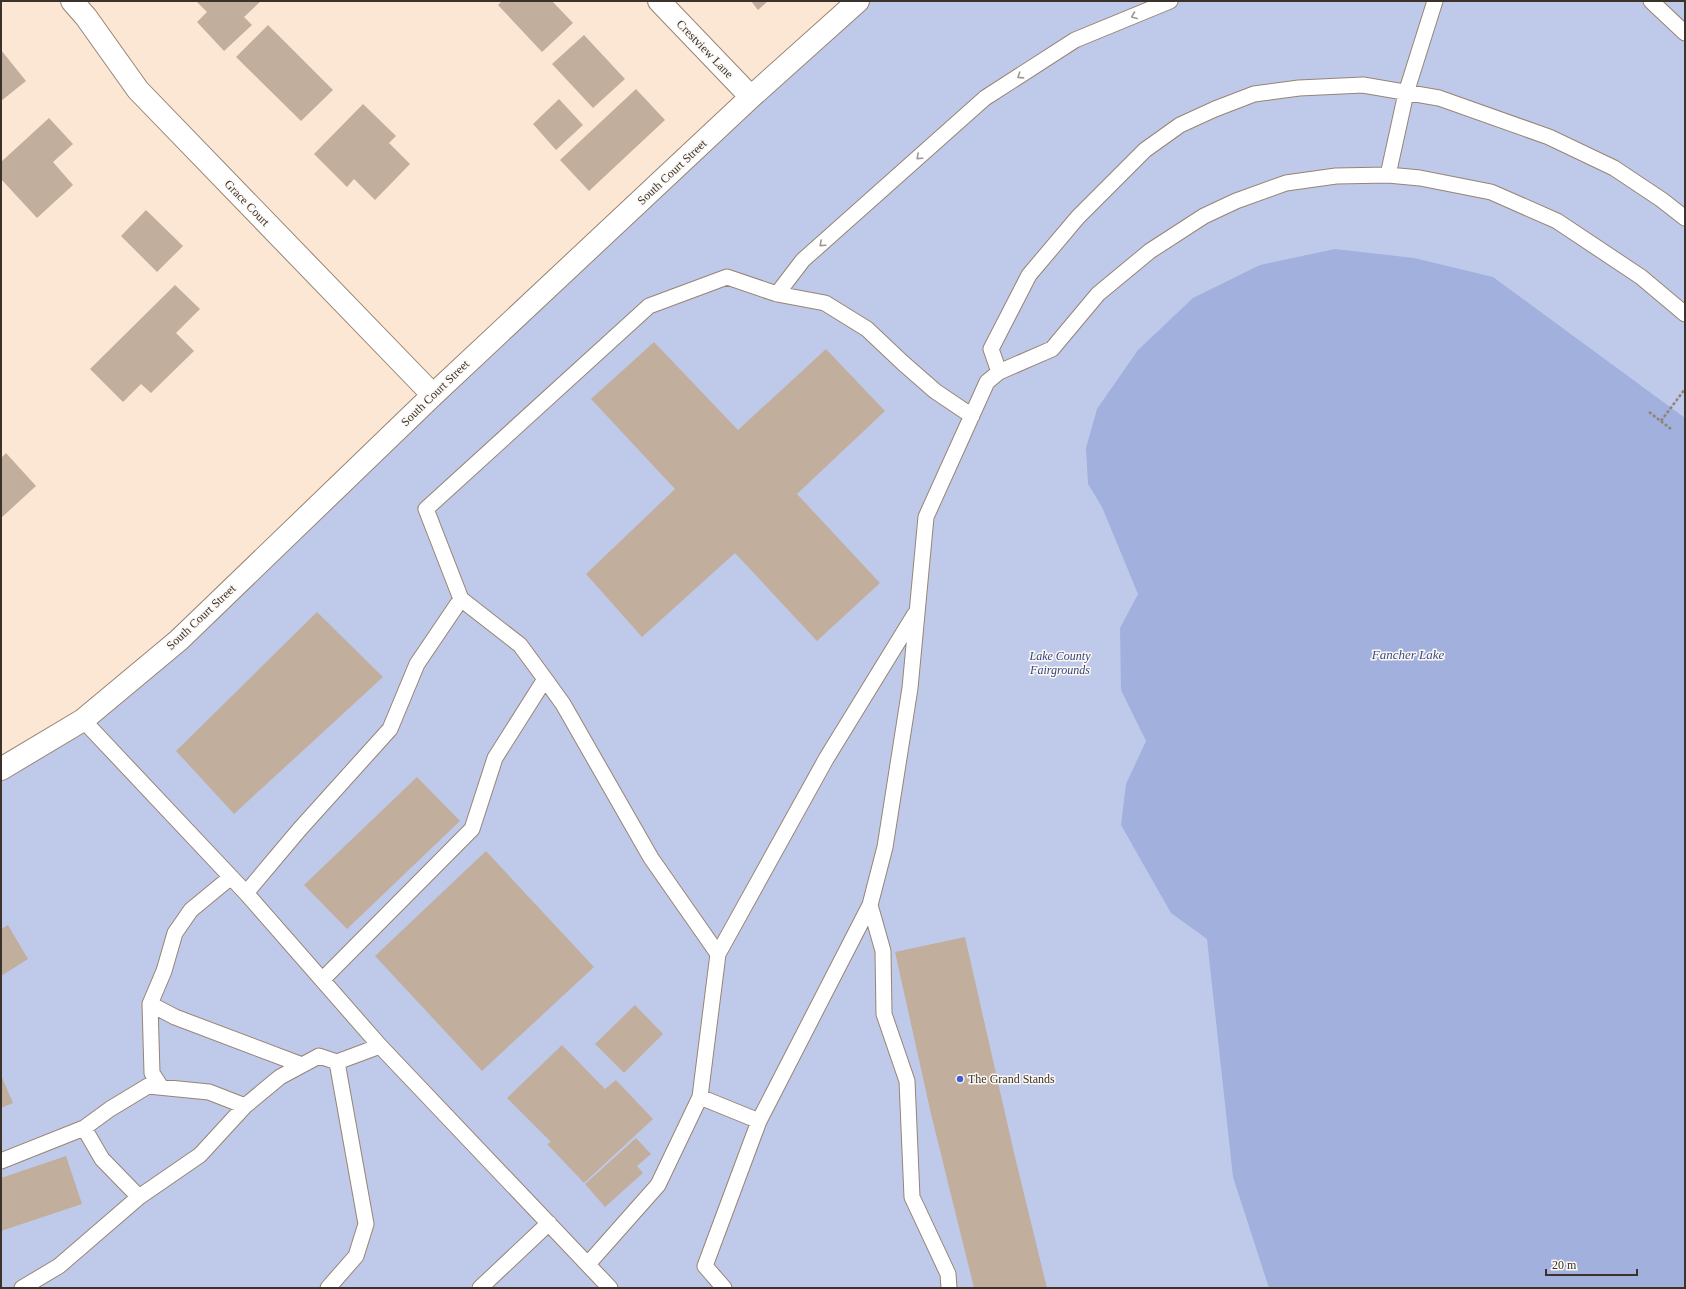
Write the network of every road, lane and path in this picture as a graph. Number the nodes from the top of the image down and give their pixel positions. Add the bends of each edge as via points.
1 (72, 1) edge
2 (659, 1) edge
3 (858, 1) edge
4 (1435, 1) edge
5 (1651, 1) edge
6 (1167, 2) edge
7 (1685, 33) edge
8 (1406, 93) junction
9 (751, 97) junction
10 (1388, 175) junction
11 (1685, 218) edge
12 (777, 294) junction
13 (1685, 314) edge
14 (999, 372) junction
15 (1685, 389) edge
16 (433, 395) junction
17 (1650, 412) dead end
18 (972, 416) junction
19 (1661, 422) junction
20 (1671, 429) dead end
21 (461, 599) junction
22 (917, 612) junction
23 (545, 679) junction
24 (83, 720) junction
25 (1, 769) edge
26 (231, 877) junction
27 (246, 893) junction
28 (870, 905) junction
29 (718, 954) junction
30 (322, 980) junction
31 (150, 1004) junction
32 (380, 1046) junction
33 (337, 1062) junction
34 (302, 1065) junction
35 (161, 1087) junction
36 (700, 1097) junction
37 (245, 1106) junction
38 (759, 1121) junction
39 (84, 1128) junction
40 (1, 1161) edge
41 (139, 1197) junction
42 (549, 1223) junction
43 (588, 1264) junction
44 (22, 1288) edge
45 (328, 1288) edge
46 (480, 1288) edge
47 (610, 1288) edge
48 (724, 1288) edge
49 (949, 1288) edge

1 - 16 street, Grace Court via 138,90
2 - 9 street, Crestview Lane
3 - 9 street, South Court Street
4 - 8 lane
5 - 7 lane
6 -> 12 lane via 1075,40 985,98 803,260
8 - 10 lane
8 - 11 lane via 1439,98 1549,137 1614,168
8 - 14 lane via 1363,85 1299,88 1254,94 1180,126 1145,150 1078,217 1029,275 991,349
9 - 16 street, South Court Street
10 - 13 lane via 1420,178 1491,192 1557,221 1641,277
10 - 14 lane via 1336,176 1286,183 1204,216 1150,251 1098,294 1052,349
12 - 18 lane via 825,303 867,329 935,391
12 - 21 lane via 727,277 649,306 426,509
14 - 18 lane via 987,382
15 - 19 path
16 - 24 street, South Court Street via 179,640
17 - 19 path
18 - 22 lane via 926,517
19 - 20 path
21 - 23 lane via 520,645
21 - 27 lane via 417,664 390,729 298,830
22 - 28 lane via 910,688 885,847
22 - 29 lane via 826,759
23 - 29 lane via 563,704 651,858
23 - 30 lane via 494,758 472,829
24 - 25 street, South Court Street
24 - 26 lane
26 - 27 lane
26 - 31 lane via 191,910 175,933 164,971
27 - 30 lane
28 - 38 lane
28 - 49 lane via 883,951 884,1014 907,1081 912,1197 948,1274
29 - 36 lane
30 - 32 lane
31 - 34 lane via 175,1017
31 - 35 lane via 152,1073
32 - 33 lane
32 - 42 lane
33 - 34 lane via 319,1056
33 - 45 lane via 366,1224 356,1256
34 - 37 lane via 280,1077
35 - 37 lane via 209,1092
35 - 39 lane via 148,1086 110,1108
36 - 38 lane
36 - 43 lane via 658,1185
37 - 41 lane via 200,1155
38 - 48 lane via 705,1266
39 - 40 lane
39 - 41 lane via 102,1159
41 - 44 lane via 59,1266
42 - 43 lane
42 - 46 lane
43 - 47 lane

